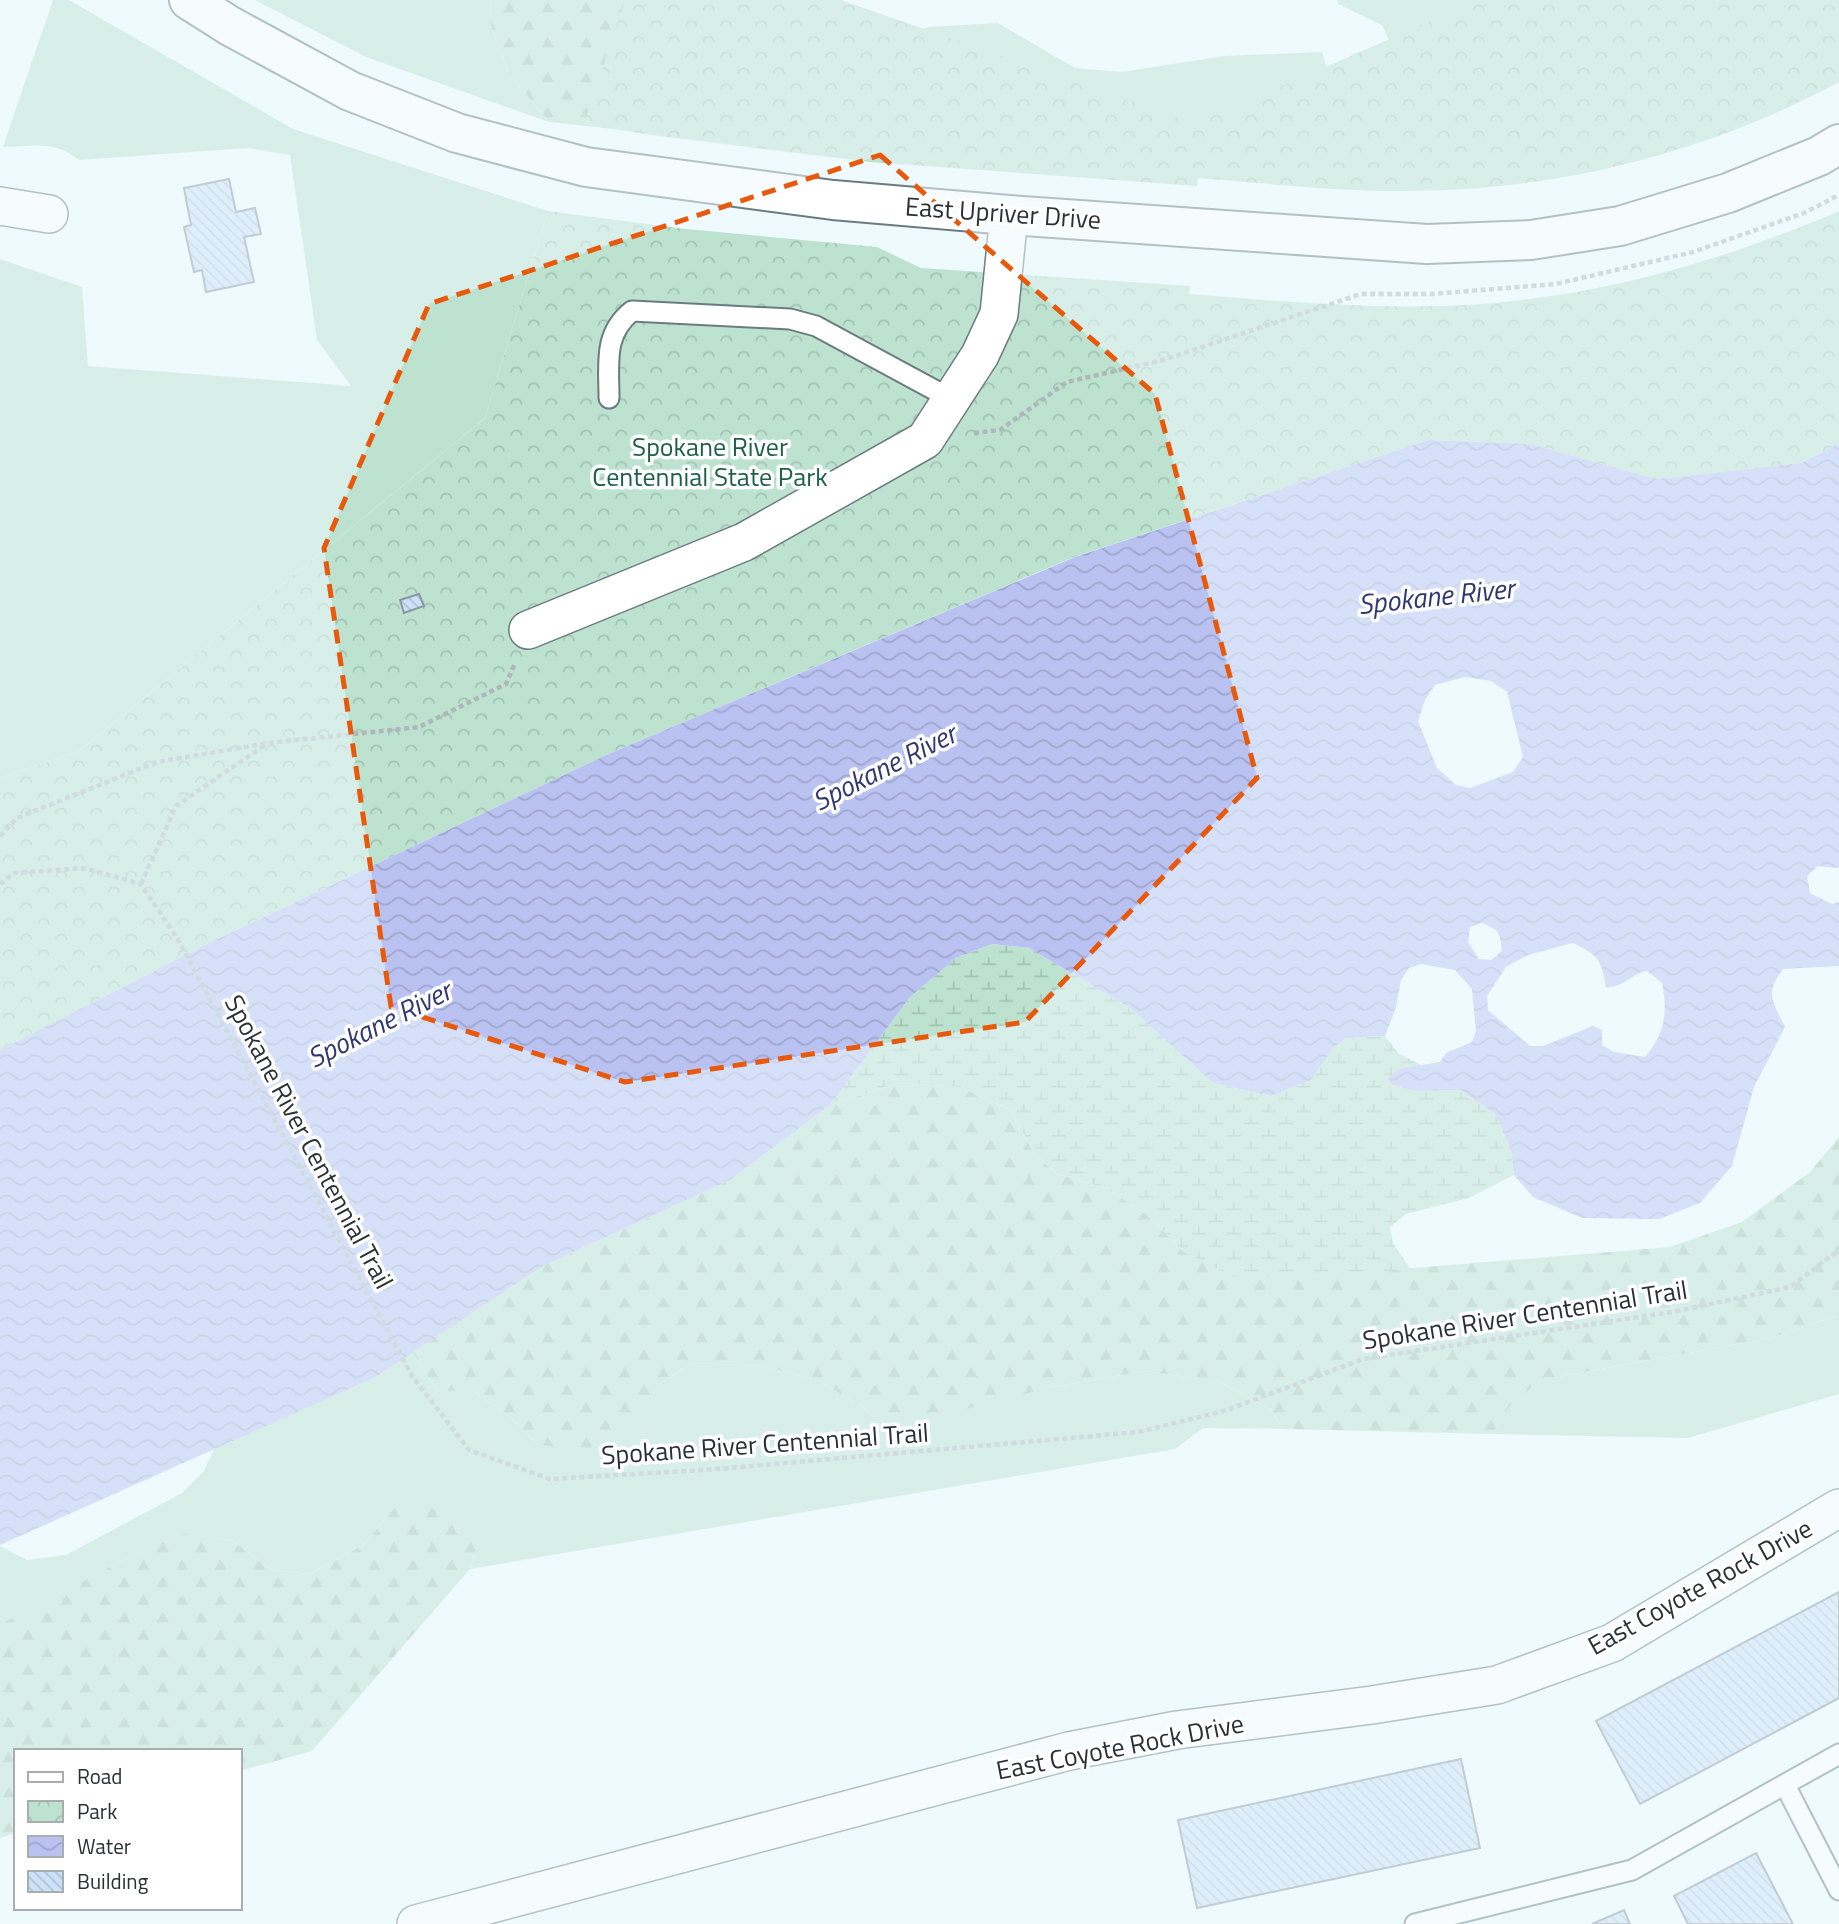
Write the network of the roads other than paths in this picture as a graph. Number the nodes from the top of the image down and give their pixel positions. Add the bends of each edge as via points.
1 (189, 0) edge
2 (1839, 145) edge
3 (0, 206) edge
4 (49, 214) dead end
5 (1009, 215) junction
6 (609, 398) dead end
7 (953, 400) junction
8 (528, 630) road end
9 (1839, 1508) edge
10 (1839, 1754) edge
11 (1785, 1784) junction
12 (1839, 1890) edge
13 (416, 1924) edge
14 (1415, 1924) edge

1 - 5 street, East Upriver Drive via 350,91 457,134 586,167 833,200
2 - 5 street, East Upriver Drive via 1728,193 1620,226 1531,240 1427,244
3 - 4 street
5 - 7 street via 999,314
6 - 7 lane via 609,346 620,320 632,311 790,319 816,326
7 - 8 street via 925,440 744,542
9 - 13 street, East Coyote Rock Drive via 1612,1643 1497,1685 1177,1730 1069,1751
10 - 11 lane
11 - 12 lane
11 - 14 lane via 1632,1870

